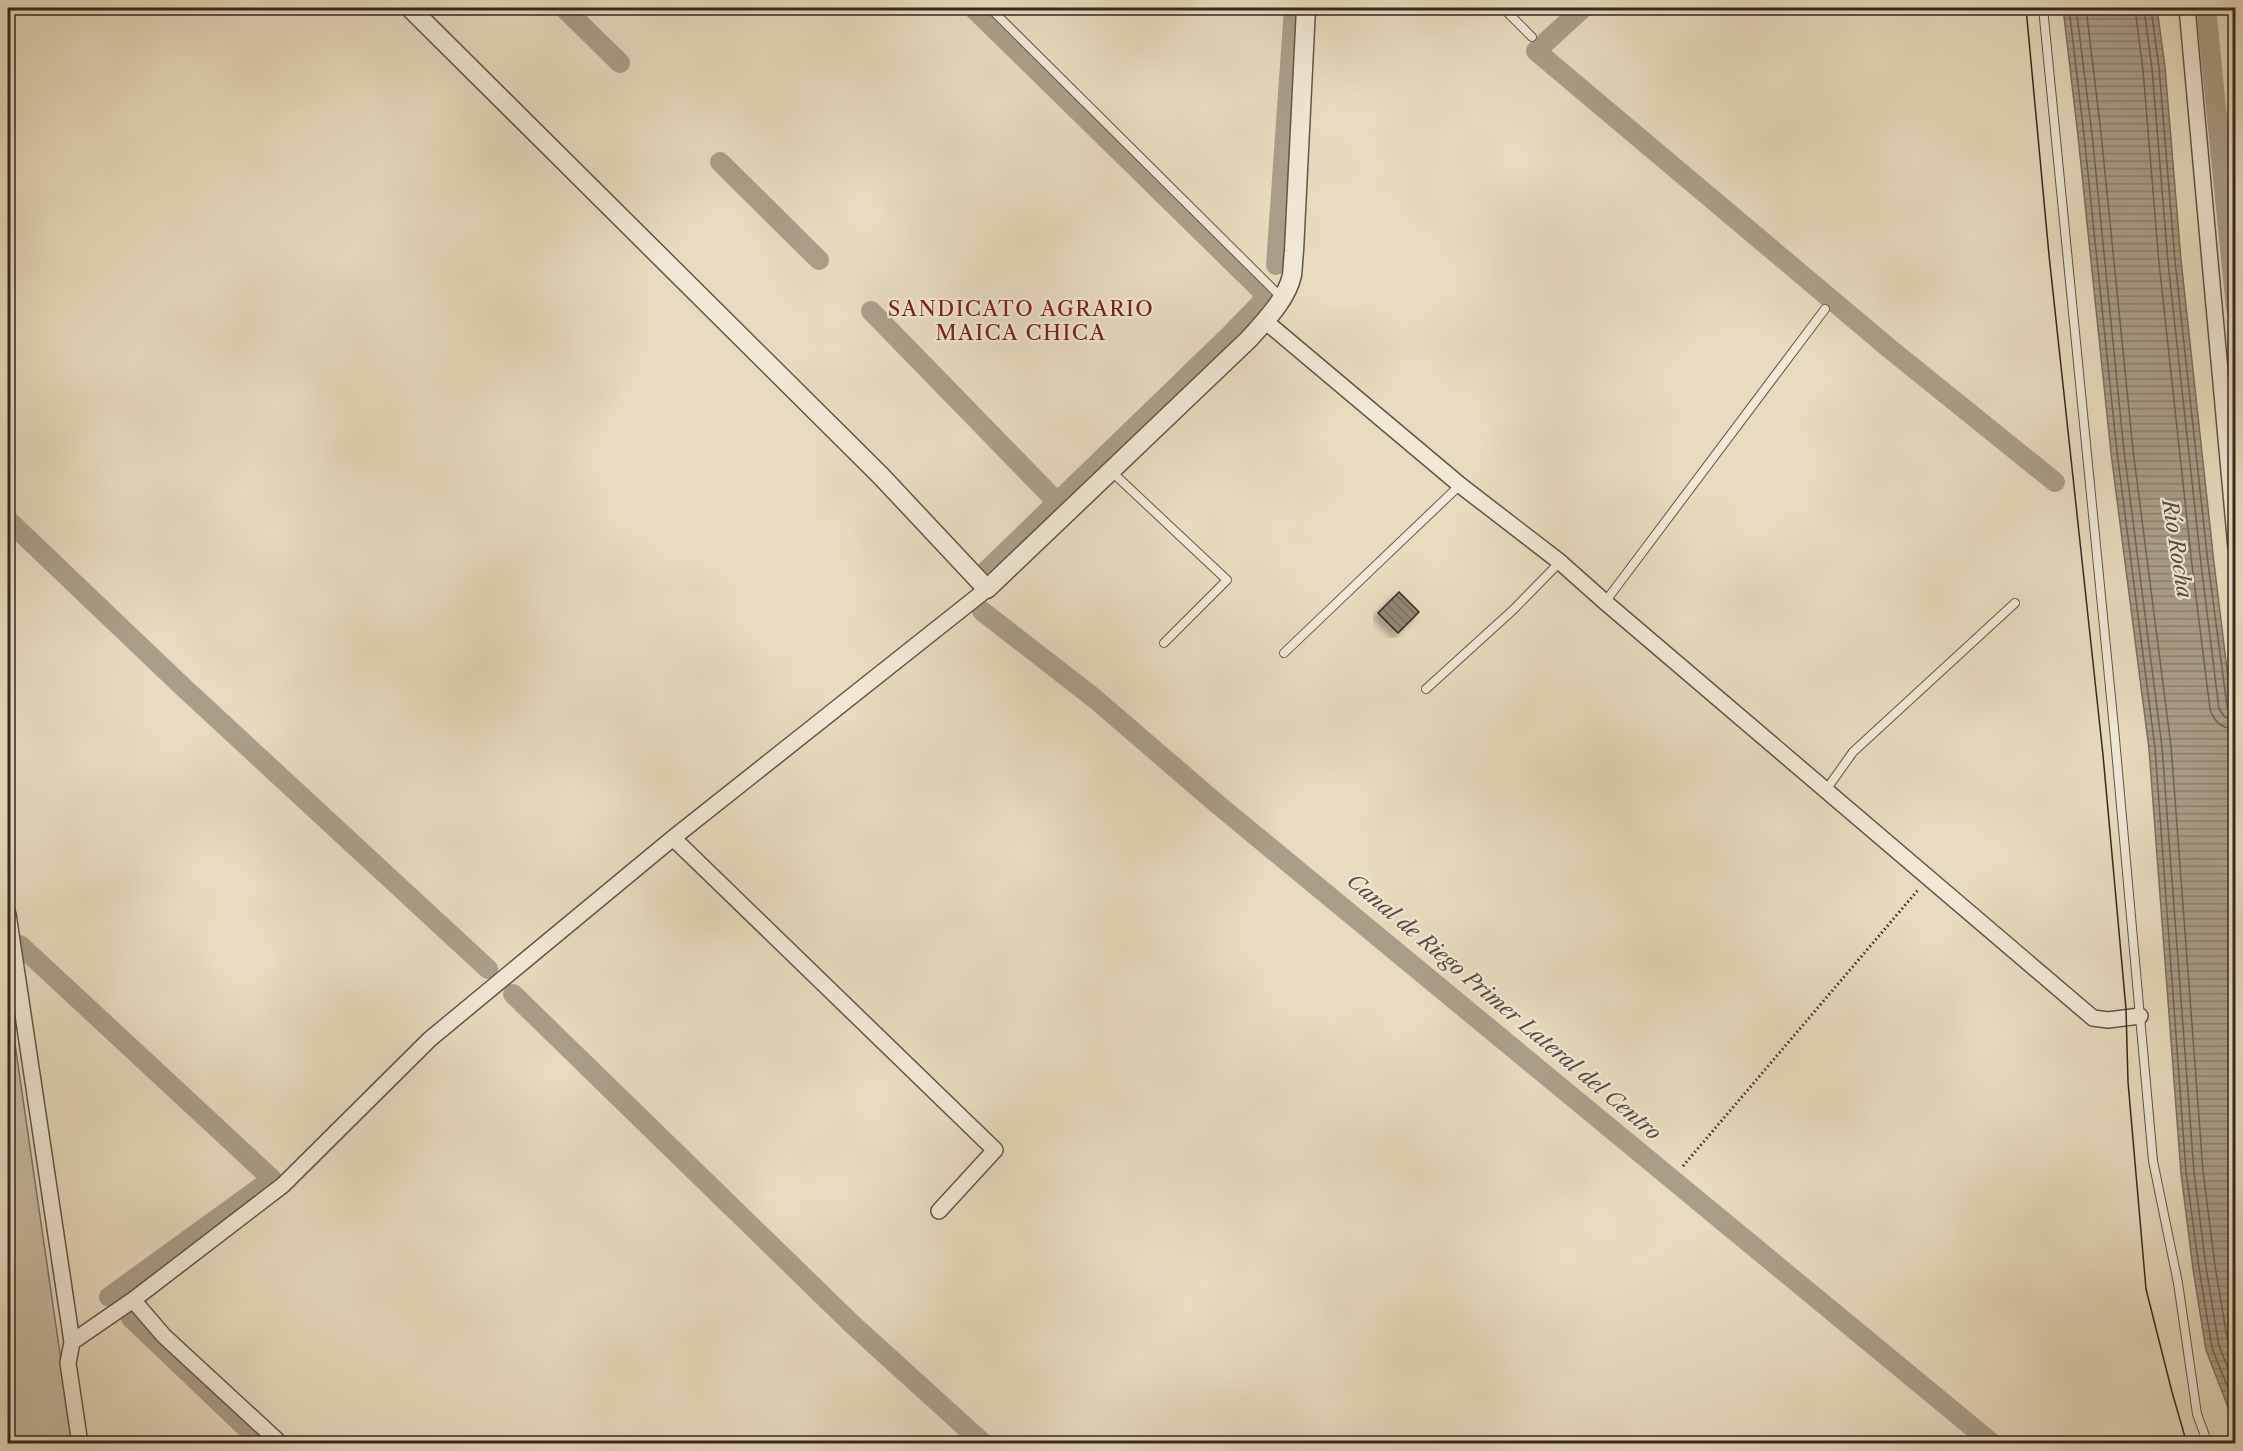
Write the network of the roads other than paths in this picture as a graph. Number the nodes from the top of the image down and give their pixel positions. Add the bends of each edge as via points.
1 (410, 8) edge
2 (1306, 8) edge
3 (1503, 8) edge
4 (2043, 8) edge
5 (2187, 8) edge
6 (992, 10) dead end
7 (1532, 36) dead end
8 (1282, 298) junction
9 (1825, 309) dead end
10 (1265, 321) junction
11 (1110, 471) junction
12 (1460, 485) junction
13 (2235, 549) edge
14 (1560, 562) junction
15 (987, 589) junction
16 (1605, 603) junction
17 (2016, 603) dead end
18 (1164, 643) dead end
19 (1284, 653) dead end
20 (1426, 689) dead end
21 (1826, 790) junction
22 (673, 838) junction
23 (8, 914) edge
24 (2140, 1016) junction
25 (939, 1211) dead end
26 (133, 1299) junction
27 (72, 1342) junction
28 (80, 1443) edge
29 (281, 1443) edge
30 (2208, 1443) edge

1 - 15 street via 881,476
2 - 8 street via 1292,277
3 - 7 lane
4 - 24 lane
5 - 13 street
6 - 8 lane
8 - 10 street
9 - 16 lane
10 - 11 street
10 - 12 street
11 - 15 street
11 - 18 lane via 1227,580
12 - 14 street
12 - 19 lane
14 - 16 street
14 - 20 lane
15 - 22 street
16 - 21 street
17 - 21 lane via 1853,752
21 - 24 street via 2093,1018
22 - 25 street via 995,1150
22 - 26 street via 430,1039 283,1185
23 - 27 street
24 - 30 lane via 2153,1161 2178,1283 2197,1414
26 - 27 street
26 - 29 street via 164,1336
27 - 28 street via 68,1363

